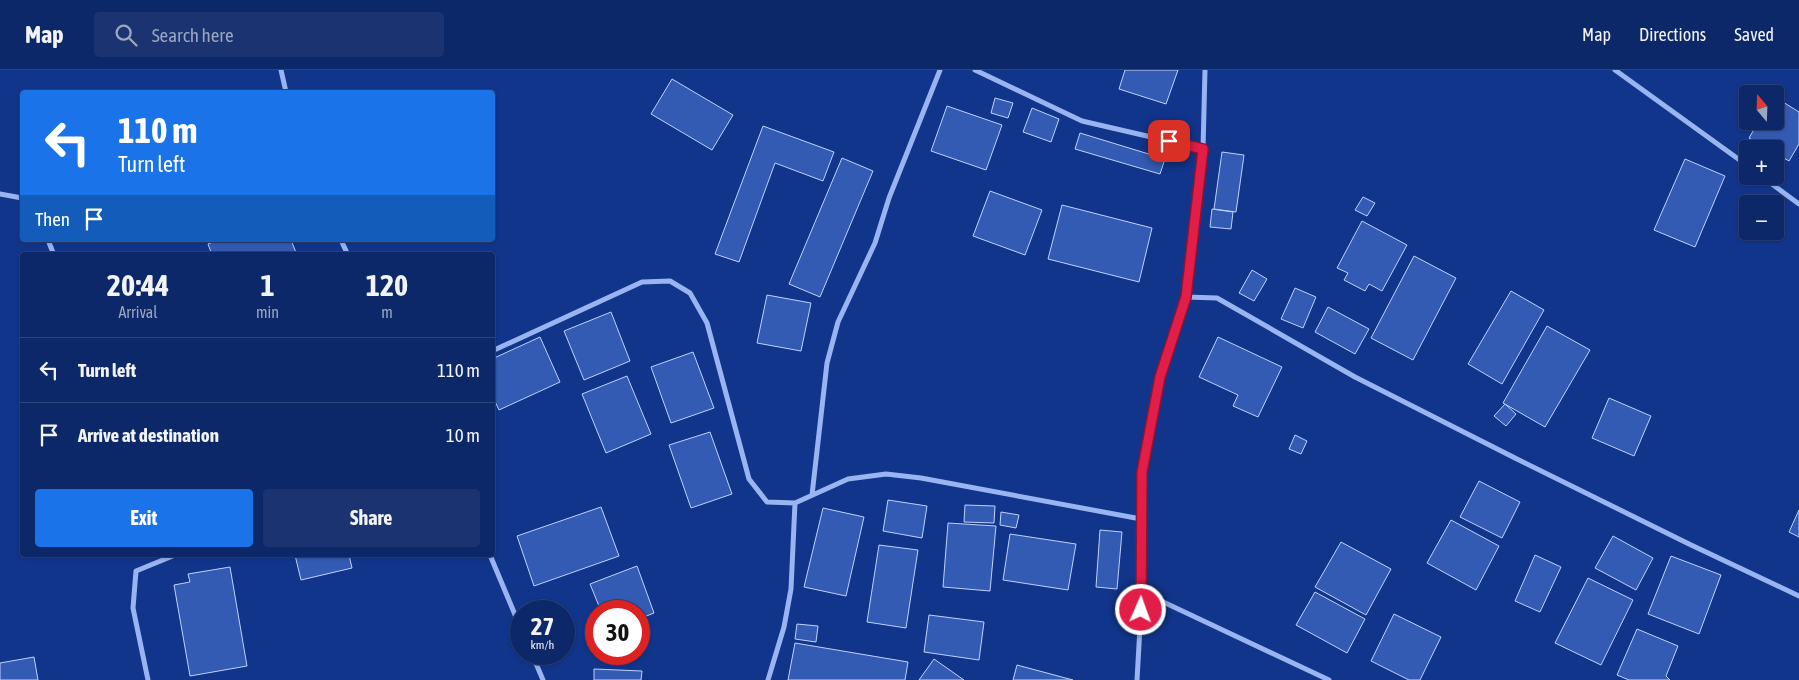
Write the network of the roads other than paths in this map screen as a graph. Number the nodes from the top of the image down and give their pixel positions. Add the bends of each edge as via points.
1 (281, 70) edge
2 (940, 70) edge
3 (975, 70) edge
4 (1205, 70) edge
5 (1615, 70) edge
6 (286, 90) edge
7 (1203, 149) junction
8 (1739, 160) edge
9 (1773, 185) edge
10 (0, 194) edge
11 (20, 198) edge
12 (1799, 204) edge
13 (1186, 297) junction
14 (495, 350) edge
15 (812, 495) junction
16 (795, 502) junction
17 (1141, 519) junction
18 (170, 557) edge
19 (491, 557) edge
20 (1142, 592) junction
21 (1799, 596) edge
22 (510, 602) edge
23 (537, 665) edge
24 (148, 680) edge
25 (543, 680) edge
26 (768, 680) edge
27 (1137, 680) edge
28 (1329, 680) edge

1 - 6 street
2 - 15 street via 875,243 838,322 827,363
3 - 7 street via 1082,121
4 - 7 street
5 - 8 street
7 - 13 street
9 - 12 street
10 - 11 street
13 - 17 street via 1160,377 1142,472
13 - 21 street via 1217,298 1355,377 1574,488
14 - 16 street via 642,282 670,281 690,293 707,322 749,479 767,502
15 - 16 street
15 - 17 street via 848,479 886,474
16 - 26 street via 791,589 784,627
17 - 20 street
18 - 24 street via 136,571 132,608
19 - 22 street
20 - 27 street
20 - 28 street
23 - 25 street

